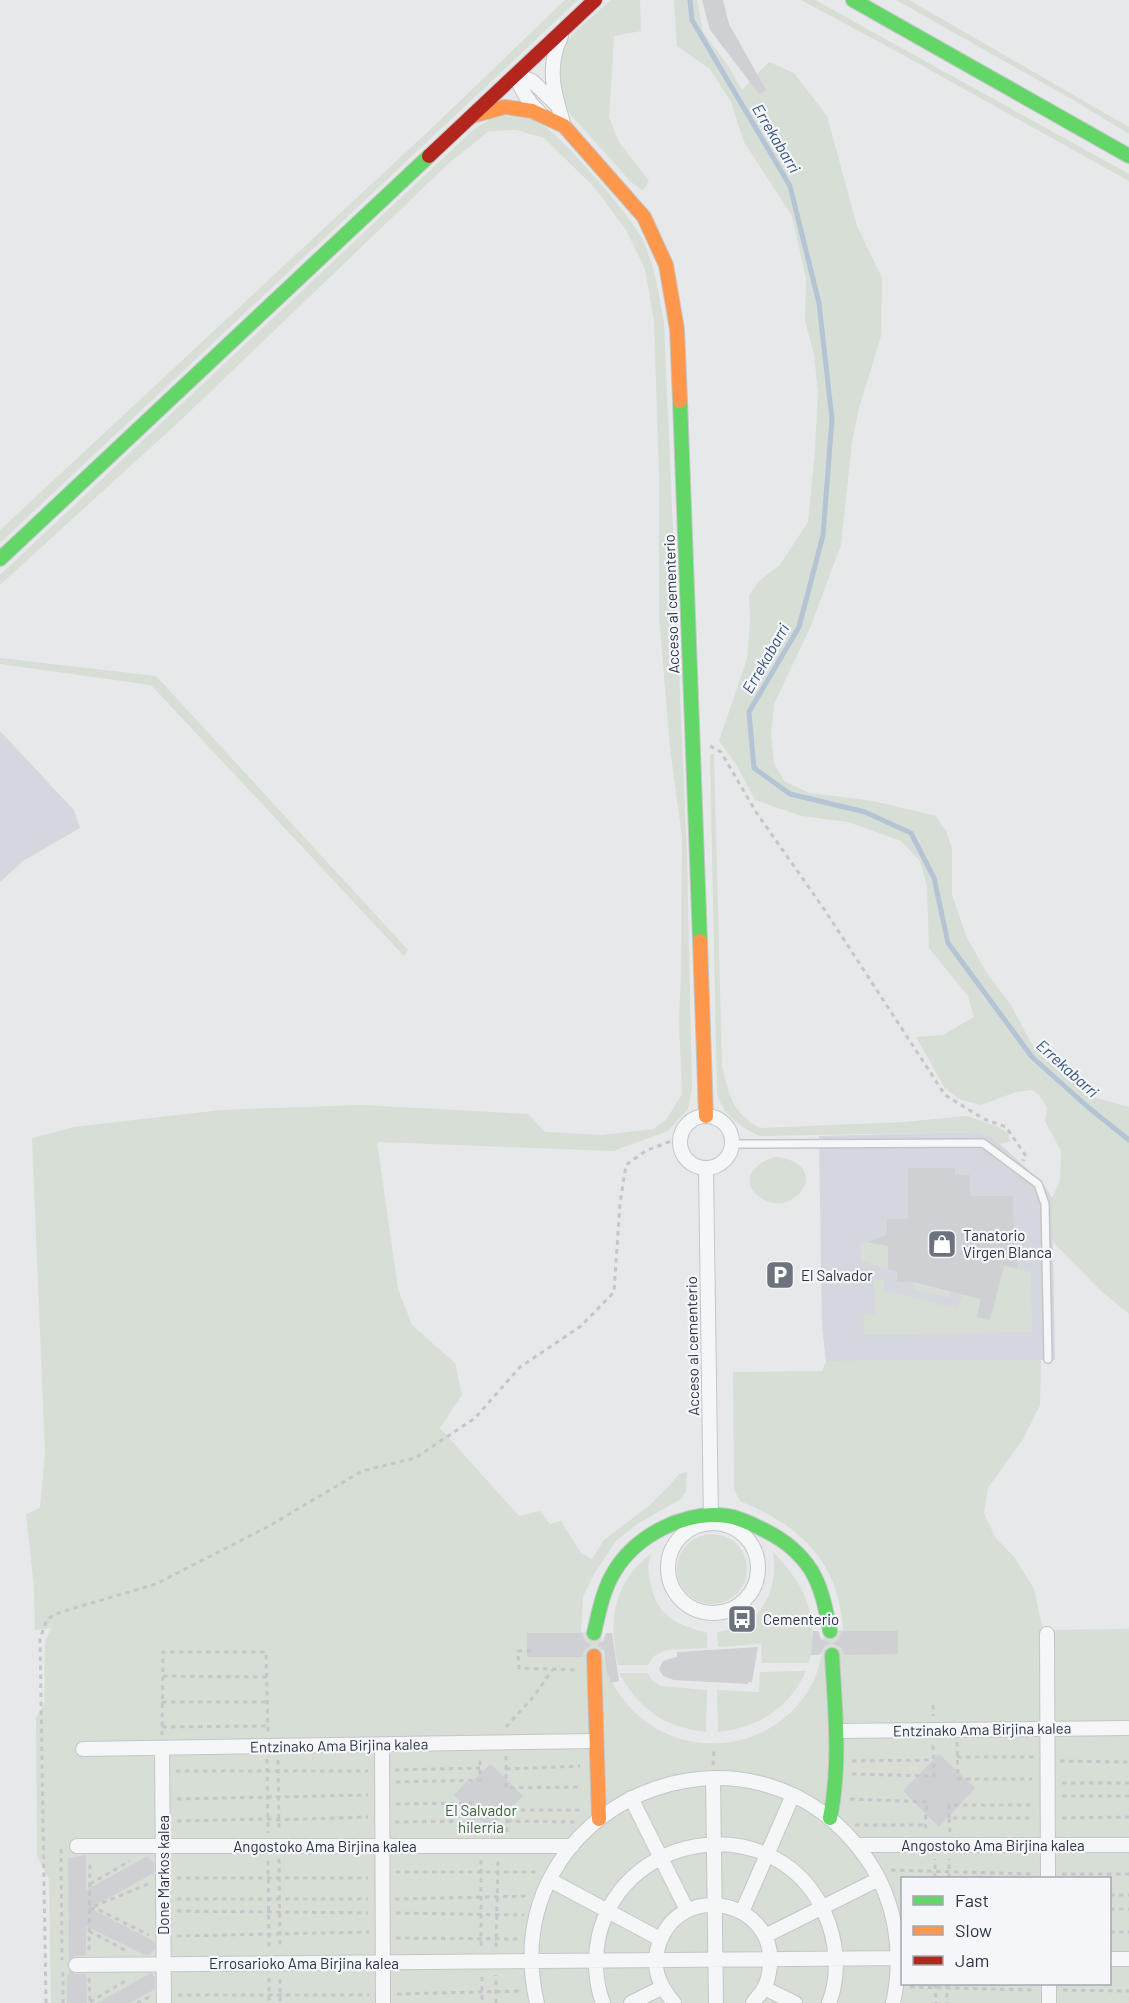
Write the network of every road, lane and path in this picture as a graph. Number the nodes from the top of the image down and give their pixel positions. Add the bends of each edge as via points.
1 (853, 0) edge
2 (592, 1) edge
3 (564, 28) junction
4 (516, 75) junction
5 (557, 105) junction
6 (472, 116) junction
7 (543, 116) junction
8 (564, 126) junction
9 (1129, 156) edge
10 (0, 560) edge
11 (692, 738) junction
12 (705, 1116) junction
13 (680, 1138) junction
14 (733, 1144) junction
15 (706, 1168) junction
16 (1018, 1169) junction
17 (1048, 1359) dead end
18 (711, 1519) junction
19 (830, 1631) dead end
20 (594, 1633) dead end
21 (1047, 1634) dead end
22 (531, 1652) dead end
23 (832, 1655) dead end
24 (594, 1663) joint
25 (552, 1670) junction
26 (163, 1676) junction
27 (267, 1677) junction
28 (162, 1702) junction
29 (267, 1702) junction
30 (933, 1705) dead end
31 (933, 1716) dead end
32 (268, 1726) junction
33 (162, 1727) junction
34 (1129, 1728) edge
35 (1048, 1729) junction
36 (956, 1730) junction
37 (836, 1731) junction
38 (933, 1738) dead end
39 (596, 1741) junction
40 (484, 1742) junction
41 (506, 1742) junction
42 (382, 1744) junction
43 (271, 1746) junction
44 (162, 1748) junction
45 (83, 1749) dead end
46 (933, 1760) junction
47 (597, 1765) junction
48 (836, 1767) junction
49 (480, 1768) junction
50 (506, 1769) junction
51 (278, 1770) junction
52 (162, 1771) junction
53 (267, 1771) junction
54 (713, 1778) junction
55 (1048, 1779) junction
56 (1129, 1783) edge
57 (597, 1787) junction
58 (793, 1795) junction
59 (268, 1796) junction
60 (1129, 1796) edge
61 (278, 1797) junction
62 (382, 1798) junction
63 (631, 1798) junction
64 (836, 1799) junction
65 (163, 1800) junction
66 (1048, 1806) junction
67 (597, 1817) junction
68 (1129, 1817) edge
69 (949, 1818) junction
70 (268, 1819) junction
71 (278, 1820) junction
72 (163, 1821) junction
73 (474, 1821) junction
74 (507, 1821) junction
75 (834, 1822) junction
76 (925, 1825) junction
77 (714, 1843) junction
78 (84, 1845) junction
79 (160, 1845) junction
80 (857, 1845) junction
81 (935, 1845) junction
82 (950, 1845) junction
83 (1048, 1845) junction
84 (1129, 1845) edge
85 (273, 1846) junction
86 (382, 1846) junction
87 (477, 1846) junction
88 (502, 1846) junction
89 (572, 1846) junction
90 (767, 1855) junction
91 (660, 1857) junction
92 (935, 1872) junction
93 (949, 1872) junction
94 (481, 1873) junction
95 (498, 1873) junction
96 (876, 1874) junction
97 (1129, 1874) edge
98 (382, 1875) junction
99 (553, 1876) junction
100 (1048, 1876) edge
101 (268, 1877) junction
102 (935, 1877) edge
103 (949, 1877) edge
104 (163, 1878) junction
105 (279, 1878) junction
106 (90, 1884) junction
107 (544, 1895) junction
108 (1111, 1895) edge
109 (1129, 1895) edge
110 (481, 1898) junction
111 (497, 1898) junction
112 (279, 1899) junction
113 (268, 1900) junction
114 (714, 1904) junction
115 (163, 1905) junction
116 (382, 1906) junction
117 (822, 1907) junction
118 (90, 1908) junction
119 (1111, 1909) edge
120 (1129, 1909) edge
121 (608, 1910) junction
122 (687, 1910) junction
123 (742, 1911) junction
124 (268, 1913) junction
125 (279, 1913) junction
126 (481, 1914) junction
127 (497, 1914) junction
128 (537, 1916) junction
129 (1111, 1932) edge
130 (1129, 1932) edge
131 (268, 1933) junction
132 (279, 1935) junction
133 (382, 1935) junction
134 (765, 1936) junction
135 (496, 1939) junction
136 (533, 1939) junction
137 (660, 1939) junction
138 (164, 1940) junction
139 (481, 1940) junction
140 (900, 1958) edge
141 (771, 1959) junction
142 (836, 1959) junction
143 (1111, 1959) edge
144 (1129, 1959) edge
145 (656, 1960) junction
146 (715, 1960) junction
147 (532, 1961) junction
148 (596, 1961) junction
149 (481, 1962) junction
150 (496, 1962) junction
151 (382, 1963) junction
152 (164, 1964) junction
153 (274, 1964) junction
154 (83, 1965) junction
155 (935, 1986) edge
156 (897, 1987) junction
157 (661, 1988) junction
158 (764, 1988) junction
159 (947, 1988) junction
160 (482, 1991) junction
161 (1129, 1991) edge
162 (496, 1992) junction
163 (1049, 1992) edge
164 (269, 1995) junction
165 (280, 1995) junction
166 (536, 1996) edge
167 (164, 1999) edge
168 (382, 1999) edge
169 (46, 2003) edge
170 (63, 2003) edge
171 (90, 2003) edge
172 (269, 2003) edge
173 (280, 2003) edge
174 (482, 2003) edge
175 (496, 2003) edge
176 (603, 2003) edge
177 (631, 2003) edge
178 (674, 2003) edge
179 (716, 2003) edge
180 (753, 2003) edge
181 (795, 2003) edge
182 (829, 2003) edge
183 (893, 2003) edge
184 (936, 2003) edge
185 (947, 2003) edge

1 - 9 street
2 - 3 street
3 - 4 street
3 - 5 street via 555,50 552,75
4 - 5 street via 532,81
4 - 6 street
4 - 7 street via 530,105
5 - 8 street
6 - 7 street via 505,107
6 - 10 street
7 - 8 street
8 - 11 street, Acceso al cementerio via 644,217 666,264 677,329
11 - 12 street, Acceso al cementerio
11 - 16 path via 721,752 756,812 945,1095 984,1119 1006,1127 1026,1156
12 - 13 street via 689,1122
12 - 14 street via 725,1124
13 - 15 street via 689,1162
13 - 169 path via 647,1150 626,1165 614,1292 581,1326 520,1367 475,1418 415,1458 362,1471 269,1526 156,1584 47,1619 40,1640
14 - 15 street via 724,1161
14 - 16 lane via 982,1143
15 - 18 street, Acceso al cementerio
16 - 17 lane via 1038,1185 1045,1204
18 - 18 street via 682,1535 671,1550 667,1567 670,1585 680,1600 694,1610 712,1614 729,1611 744,1601 754,1587 758,1569 755,1552 746,1537
18 - 19 street via 728,1516 752,1524 794,1550 818,1586
18 - 20 street via 690,1518 642,1541 618,1565 605,1590
21 - 35 street
22 - 25 path via 518,1652 519,1668
23 - 37 street
24 - 25 path
24 - 39 street
25 - 40 path via 514,1720
26 - 27 path
26 - 27 path via 163,1652 266,1652
26 - 28 path
27 - 29 path
28 - 29 path
28 - 33 path
29 - 32 path
30 - 31 path
32 - 33 path
32 - 43 path
33 - 44 path
34 - 35 street, Entzinako Ama Birjina kalea
35 - 36 street, Entzinako Ama Birjina kalea
35 - 55 street
36 - 37 street, Entzinako Ama Birjina kalea
36 - 55 path via 958,1779
37 - 48 street
38 - 46 path
39 - 41 street, Entzinako Ama Birjina kalea
39 - 47 street
40 - 41 street, Entzinako Ama Birjina kalea
40 - 42 street, Entzinako Ama Birjina kalea
40 - 49 path
41 - 50 path
42 - 43 street, Entzinako Ama Birjina kalea
42 - 62 street
43 - 44 street, Entzinako Ama Birjina kalea
43 - 51 path
43 - 53 path
44 - 45 street, Entzinako Ama Birjina kalea
44 - 52 street, Done Markos kalea
46 - 48 path
46 - 48 path via 934,1776
47 - 50 path
47 - 57 street
48 - 64 street
49 - 62 path
49 - 62 path via 480,1780
50 - 57 path via 506,1788
51 - 53 path
51 - 61 path
51 - 62 path
52 - 53 path
52 - 65 street, Done Markos kalea
53 - 59 path
54 - 58 street via 754,1782
54 - 63 street via 671,1783
54 - 77 street
55 - 56 path via 1057,1784
55 - 66 street
57 - 67 street
58 - 75 street
58 - 90 street
59 - 61 path
59 - 65 path
59 - 70 path
60 - 66 path
61 - 62 path
61 - 71 path
62 - 71 path
62 - 73 path
62 - 73 path via 474,1803
62 - 86 street
63 - 67 street
63 - 91 street
64 - 75 street
64 - 76 path via 927,1802
65 - 72 street, Done Markos kalea
66 - 68 path
66 - 69 path
66 - 69 path via 949,1805
66 - 83 street
67 - 74 path
67 - 74 path via 507,1810
67 - 89 street
69 - 82 path
70 - 71 path
70 - 72 path
70 - 85 path
71 - 85 path
72 - 79 street, Done Markos kalea
73 - 87 path
74 - 88 path
75 - 76 path
75 - 80 street
76 - 81 path
77 - 90 street via 741,1846
77 - 91 street via 686,1847
77 - 114 street
78 - 79 street, Angostoko Ama Birjina kalea
78 - 106 path
78 - 170 path via 61,1845
79 - 85 street, Angostoko Ama Birjina kalea
79 - 104 street, Done Markos kalea
79 - 106 path
80 - 81 street, Angostoko Ama Birjina kalea
80 - 96 street
81 - 82 street, Angostoko Ama Birjina kalea
81 - 92 path
82 - 83 street, Angostoko Ama Birjina kalea
82 - 93 path
83 - 84 street, Angostoko Ama Birjina kalea
83 - 100 street
85 - 86 street, Angostoko Ama Birjina kalea
85 - 101 path
85 - 105 path
86 - 87 street, Angostoko Ama Birjina kalea
86 - 98 street
87 - 88 street, Angostoko Ama Birjina kalea
87 - 94 path
88 - 89 street, Angostoko Ama Birjina kalea
88 - 95 path
89 - 99 street
90 - 117 street via 799,1876
90 - 123 street
91 - 121 street via 630,1880
91 - 122 street
92 - 93 path
92 - 96 path
92 - 102 path
93 - 100 path
93 - 103 path
94 - 95 path
94 - 98 path
94 - 110 path
95 - 99 path
95 - 111 path
96 - 117 street
96 - 140 street via 892,1912
97 - 100 path
98 - 105 path
98 - 116 street
99 - 107 street
99 - 121 street
101 - 104 path
101 - 105 path
101 - 113 path
104 - 115 street, Done Markos kalea
104 - 118 path
105 - 112 path
106 - 118 path
107 - 111 path
107 - 128 street
108 - 109 path
110 - 111 path
110 - 116 path
110 - 126 path
111 - 127 path
112 - 113 path
112 - 116 path
112 - 125 path
113 - 115 path
113 - 124 path
114 - 122 street
114 - 123 street
114 - 146 street
115 - 124 path
115 - 138 street, Done Markos kalea
116 - 125 path
116 - 126 path
116 - 133 street
117 - 134 street
117 - 142 street
118 - 138 path
118 - 154 path
119 - 120 path
121 - 137 street
121 - 148 street
122 - 137 street via 667,1927
123 - 134 street
124 - 125 path
124 - 131 path
125 - 132 path
126 - 127 path
126 - 139 path
127 - 128 path
127 - 135 path
128 - 136 street
129 - 130 path
131 - 132 path
131 - 138 path
131 - 153 path
132 - 133 path
132 - 153 path
133 - 139 path
133 - 151 street
134 - 141 street
135 - 136 path
135 - 139 path
135 - 150 path
136 - 147 street
137 - 145 street
138 - 152 street, Done Markos kalea
139 - 149 path
140 - 142 street, Errosarioko Ama Birjina kalea
140 - 156 street
141 - 142 street, Errosarioko Ama Birjina kalea
141 - 146 street, Errosarioko Ama Birjina kalea
141 - 158 street
142 - 182 street
143 - 144 street
145 - 146 street, Errosarioko Ama Birjina kalea
145 - 148 street, Errosarioko Ama Birjina kalea
145 - 157 street
146 - 179 street
147 - 148 street, Errosarioko Ama Birjina kalea
147 - 150 street, Errosarioko Ama Birjina kalea
147 - 166 street
148 - 176 street
149 - 150 street, Errosarioko Ama Birjina kalea
149 - 151 street, Errosarioko Ama Birjina kalea
149 - 160 path
150 - 162 path
151 - 153 street, Errosarioko Ama Birjina kalea
151 - 168 street
152 - 153 street, Errosarioko Ama Birjina kalea
152 - 154 street, Errosarioko Ama Birjina kalea
152 - 167 street, Done Markos kalea
153 - 164 path
153 - 165 path
154 - 171 path
155 - 156 path
155 - 159 path
155 - 184 path
156 - 183 street
157 - 177 street
157 - 178 street
158 - 180 street
158 - 181 street
159 - 163 path
159 - 185 path
160 - 162 path
160 - 168 path
160 - 174 path
161 - 163 path
162 - 166 path
162 - 175 path
164 - 165 path
164 - 167 path
164 - 172 path
165 - 168 path
165 - 173 path

